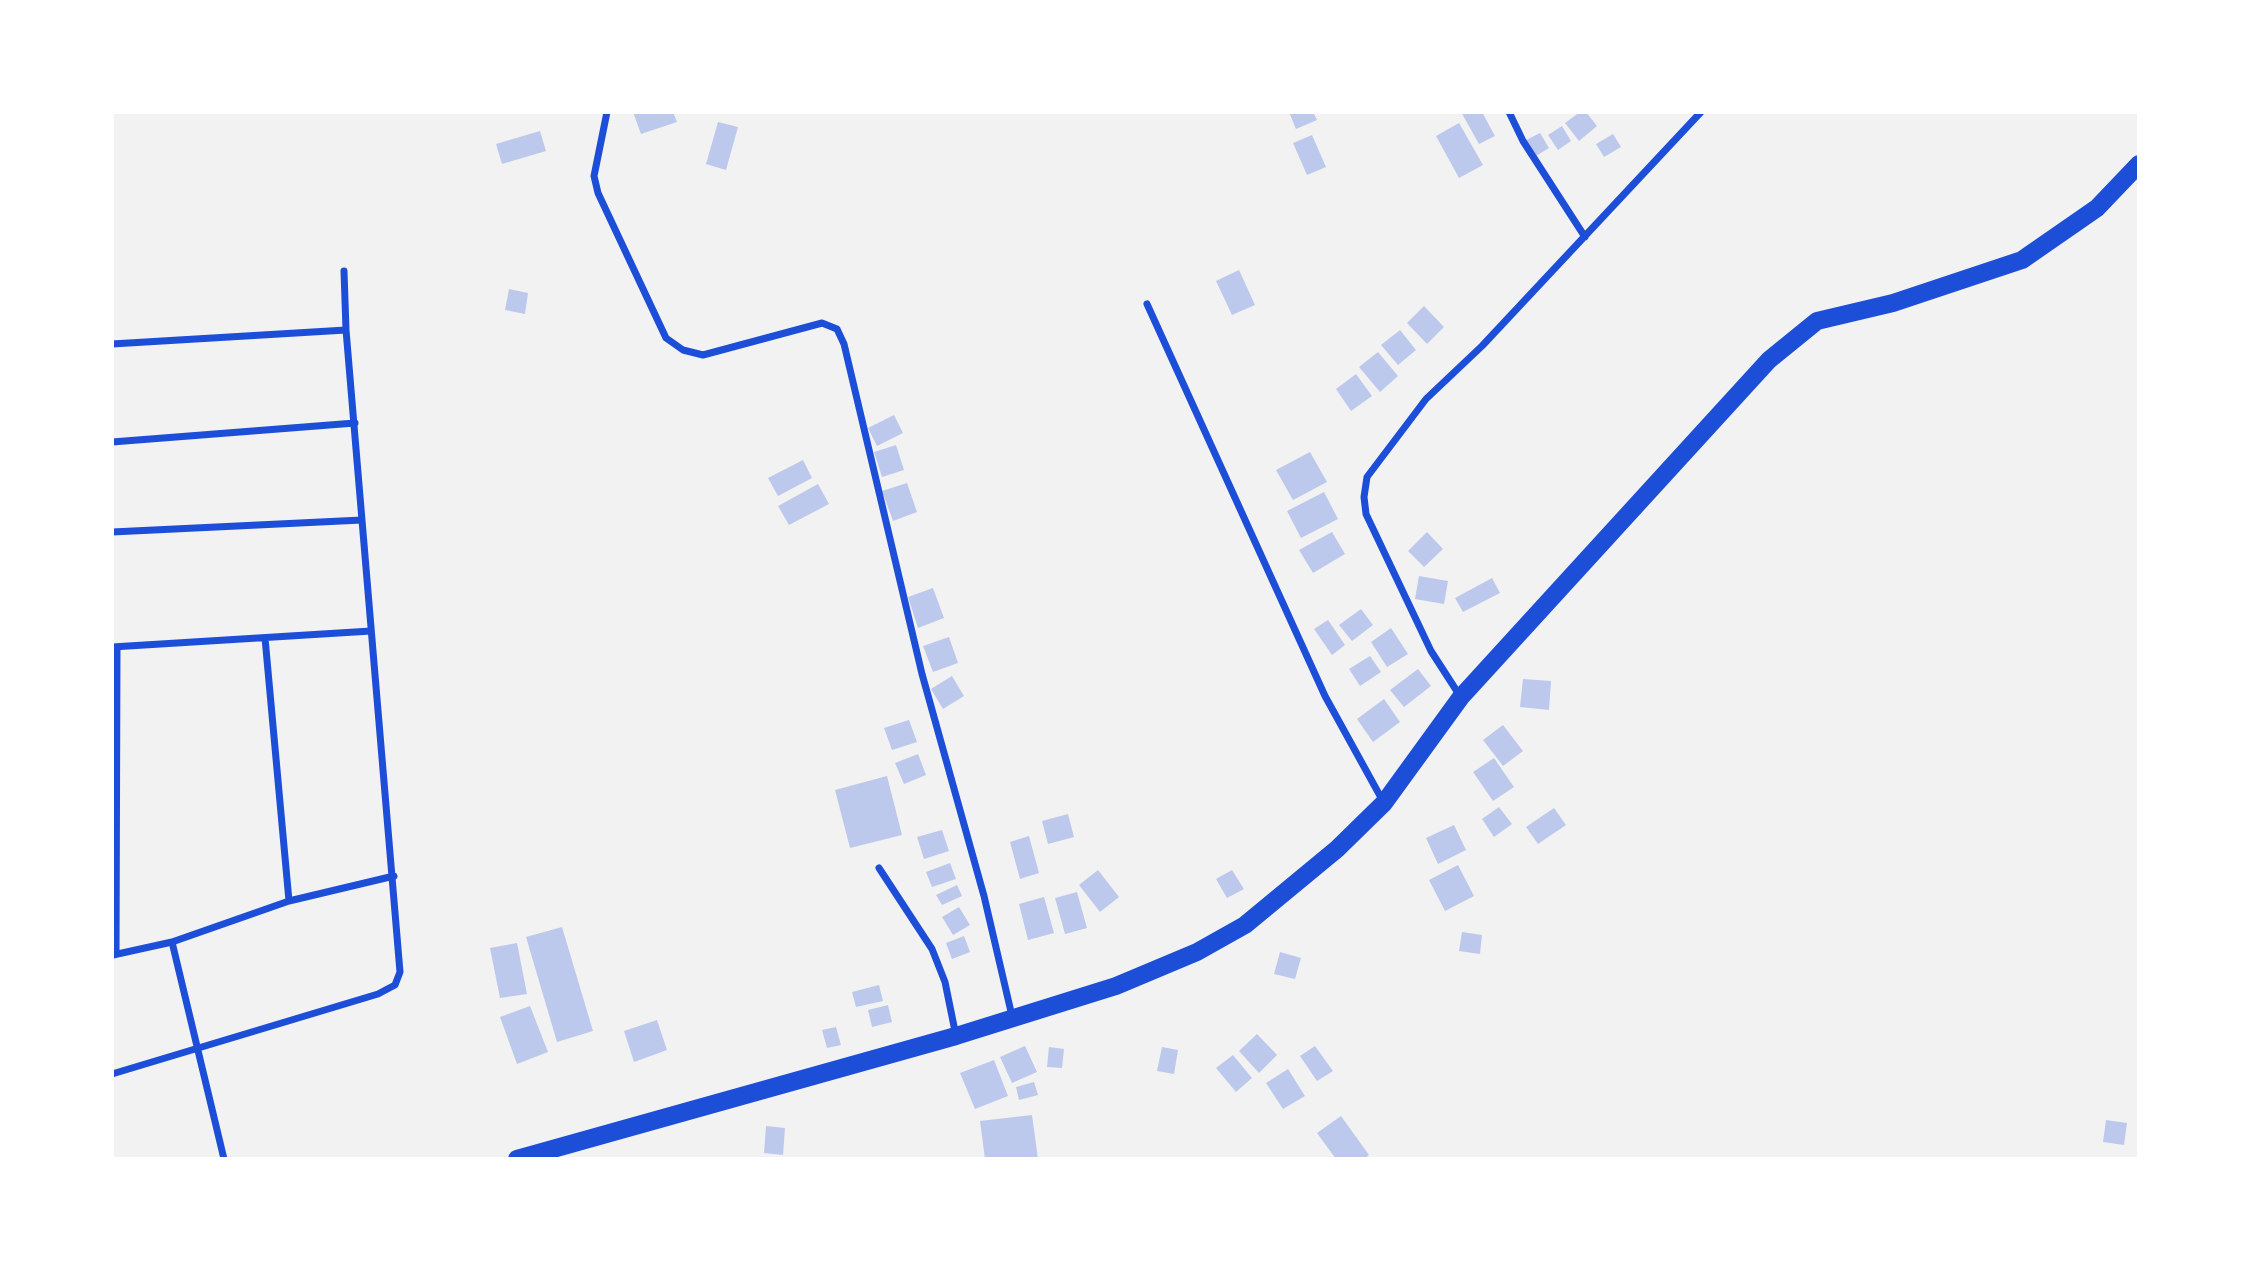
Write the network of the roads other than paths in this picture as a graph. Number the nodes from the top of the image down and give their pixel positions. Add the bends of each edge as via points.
1 (607, 112) edge
2 (1509, 112) edge
3 (1701, 112) edge
4 (2139, 164) edge
5 (1585, 237) junction
6 (344, 271) dead end
7 (1147, 304) dead end
8 (346, 330) junction
9 (112, 344) edge
10 (355, 424) junction
11 (112, 442) edge
12 (362, 520) junction
13 (112, 533) edge
14 (371, 631) junction
15 (265, 638) junction
16 (115, 647) edge
17 (1461, 697) junction
18 (1384, 803) junction
19 (879, 868) dead end
20 (394, 876) junction
21 (289, 901) junction
22 (172, 942) junction
23 (114, 955) edge
24 (1013, 1018) junction
25 (956, 1036) junction
26 (201, 1050) junction
27 (112, 1074) edge
28 (224, 1159) edge
29 (519, 1159) edge

1 - 24 street via 594,176 598,193 666,338 683,351 703,355 822,323 836,329 844,344 922,674
2 - 5 street
3 - 5 street
4 - 17 main road via 2097,208 2022,260 1893,303 1817,321 1769,360
5 - 17 street via 1426,399 1367,477 1366,514 1430,651
6 - 8 street
7 - 18 street via 1325,696
8 - 9 street
8 - 10 street
10 - 11 street
10 - 12 street
12 - 13 street
12 - 14 street
14 - 15 street
14 - 20 street
15 - 16 street
15 - 21 street
16 - 23 street
17 - 18 main road
18 - 24 main road via 1338,849 1245,925 1197,952 1116,986
19 - 25 street via 932,948 945,982
20 - 21 street
20 - 26 street via 400,972 395,985
21 - 22 street
22 - 23 street
22 - 26 street
24 - 25 main road
25 - 29 main road
26 - 27 street
26 - 28 street

